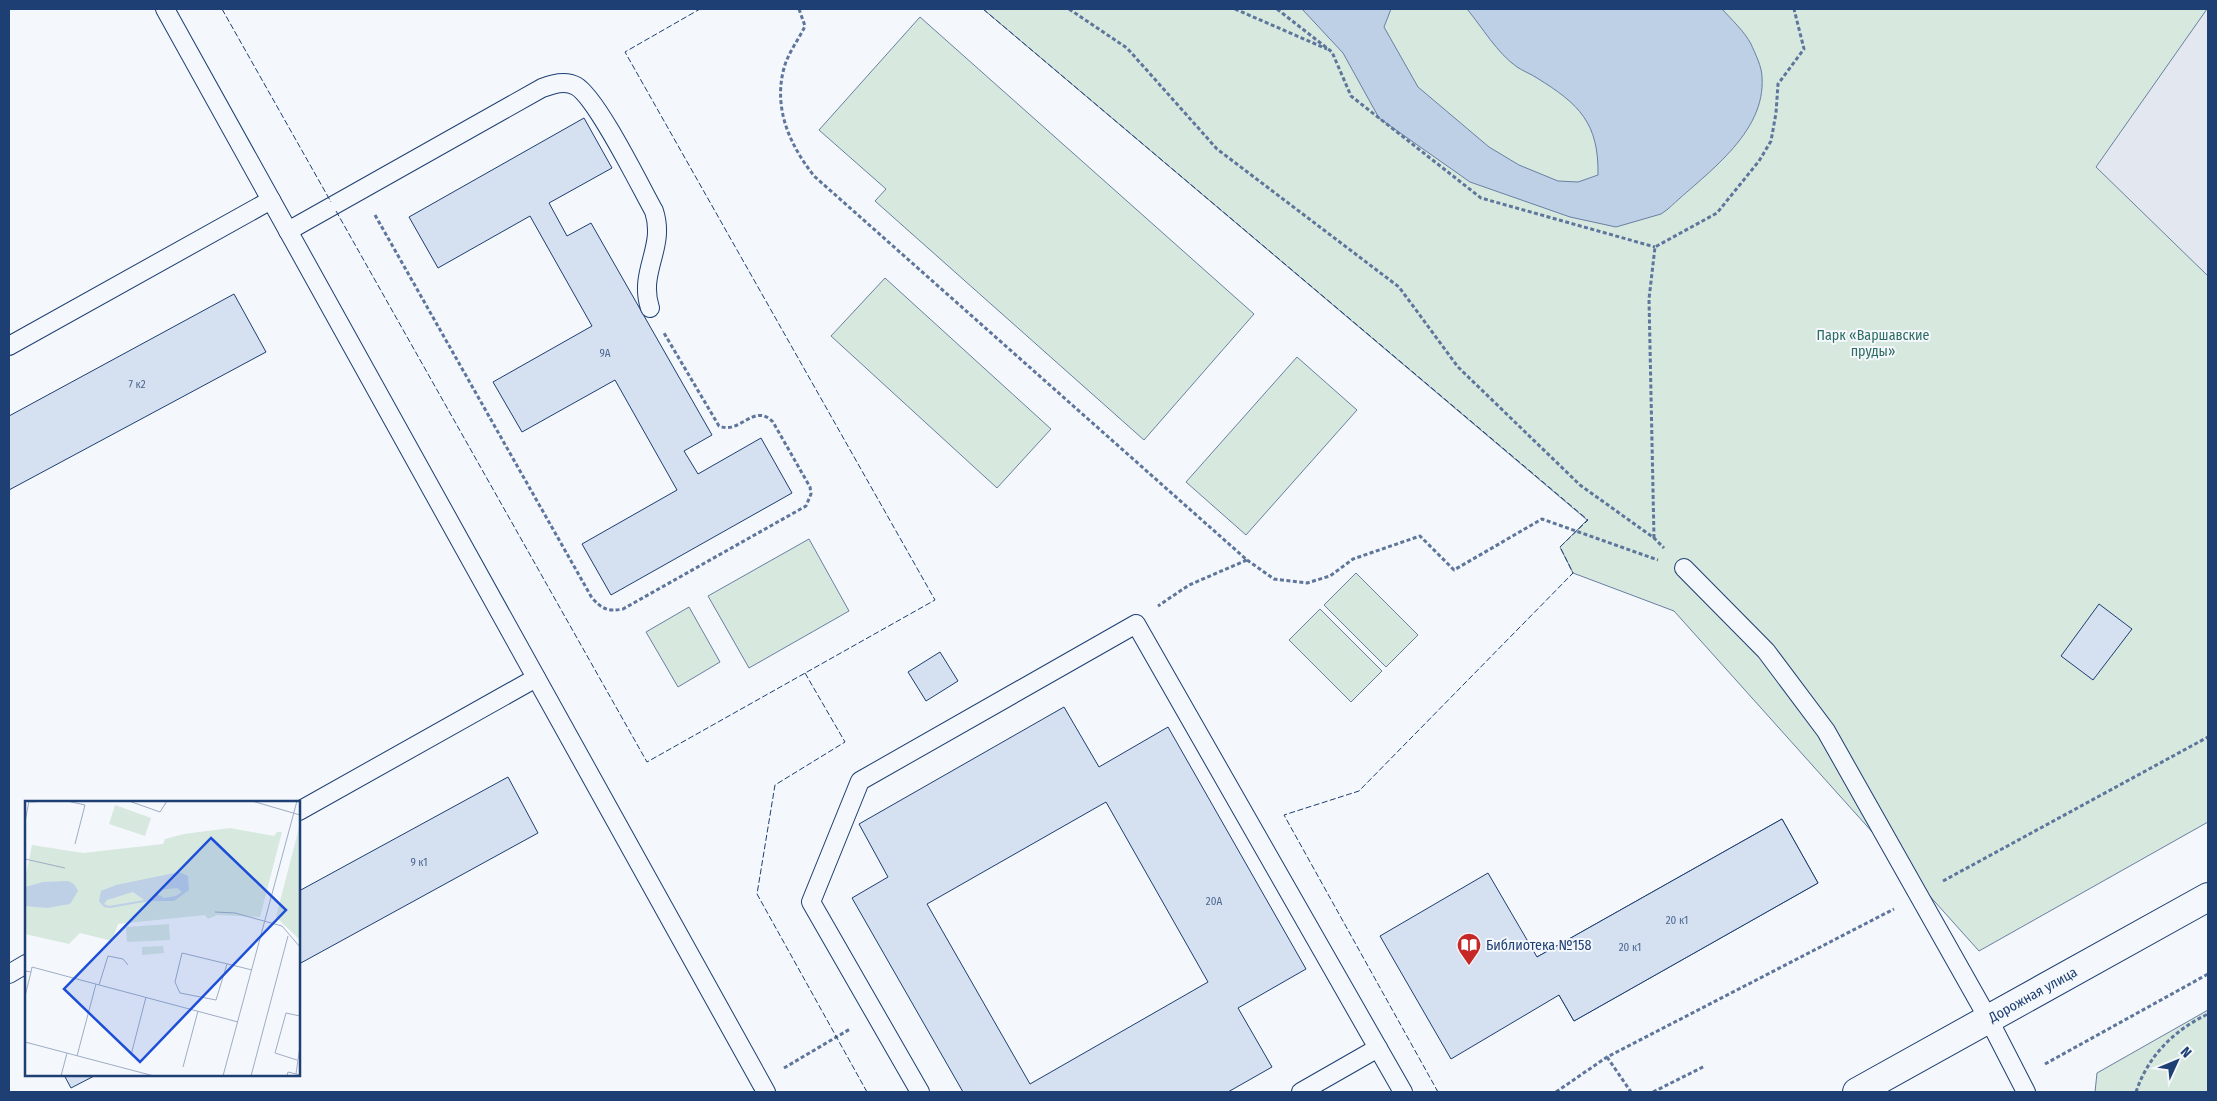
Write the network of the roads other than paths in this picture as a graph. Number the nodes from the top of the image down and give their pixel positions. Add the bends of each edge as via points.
1 (165, 9) edge
2 (271, 200) junction
3 (288, 231) junction
4 (650, 308) road end
5 (9, 346) edge
6 (1684, 568) road end
7 (536, 678) junction
8 (300, 810) edge
9 (2208, 896) edge
10 (25, 965) edge
11 (9, 974) edge
12 (1989, 1020) junction
13 (1378, 1048) junction
14 (2022, 1085) edge
15 (763, 1087) edge
16 (920, 1092) edge
17 (1301, 1092) edge
18 (1403, 1092) edge
19 (1856, 1092) edge

1 - 2 lane
2 - 3 lane
2 - 5 lane
3 - 4 lane via 542,88 558,83 576,86 592,101 654,210 659,230 646,281
3 - 7 lane
6 - 12 lane via 1766,651 1826,731
7 - 8 lane
7 - 15 lane
9 - 12 main road, Дорожная улица
10 - 11 lane
12 - 14 lane
12 - 19 main road, Дорожная улица
13 - 16 lane via 1136,624 860,782 811,902
13 - 17 lane
13 - 18 lane

